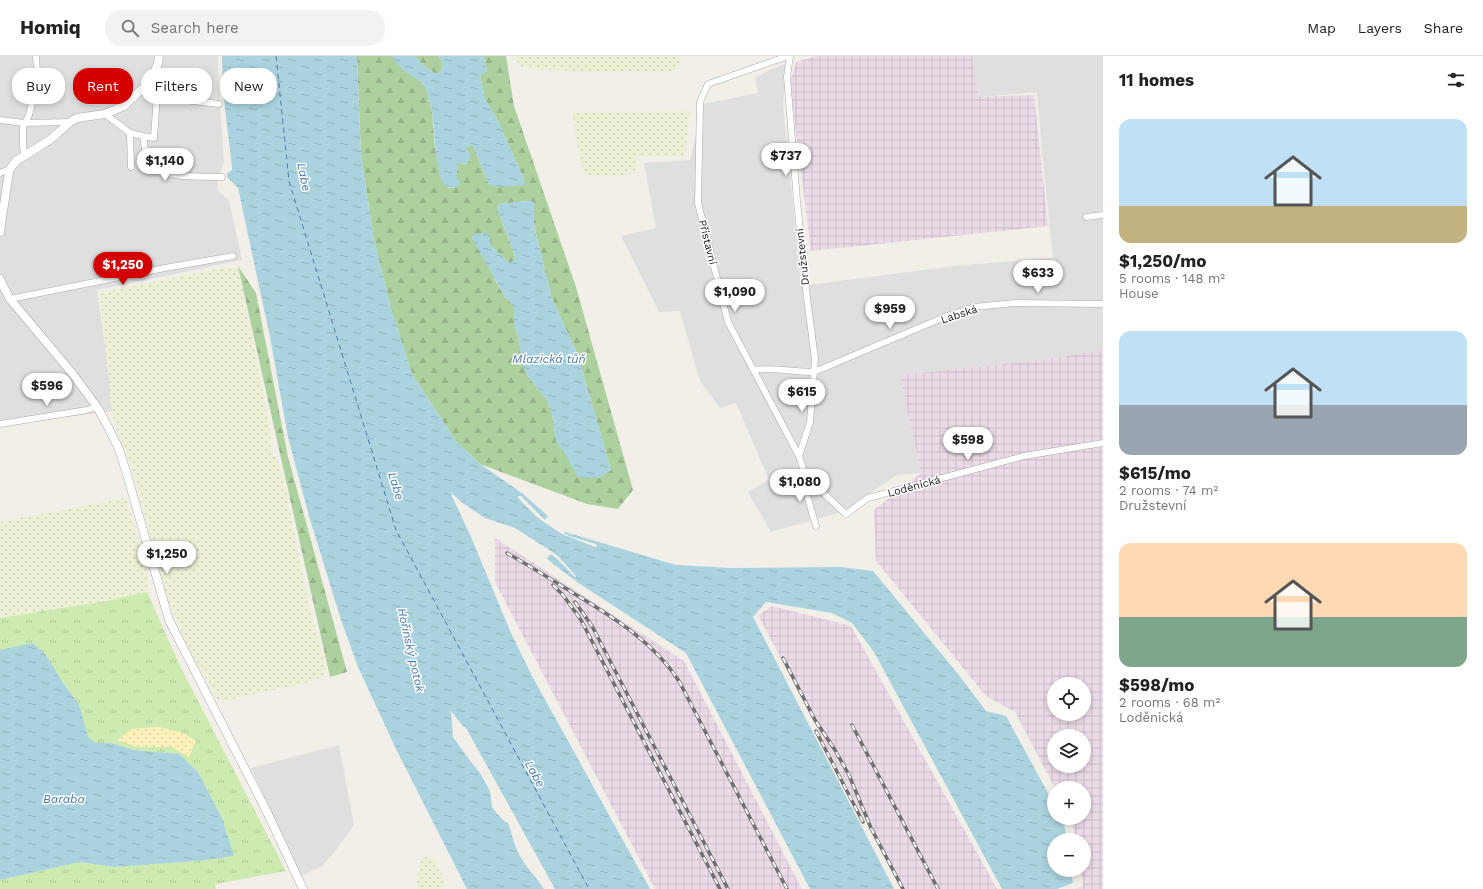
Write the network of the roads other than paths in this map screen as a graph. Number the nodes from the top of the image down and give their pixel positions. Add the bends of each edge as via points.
1 (36, 56) edge
2 (789, 56) edge
3 (158, 60) edge
4 (212, 103) edge
5 (157, 104) edge
6 (219, 104) dead end
7 (105, 114) junction
8 (0, 120) edge
9 (70, 122) junction
10 (24, 123) junction
11 (130, 133) junction
12 (143, 136) junction
13 (25, 156) junction
14 (131, 166) dead end
15 (10, 169) junction
16 (0, 174) edge
17 (222, 177) dead end
18 (1103, 214) edge
19 (1086, 216) dead end
20 (0, 232) edge
21 (233, 256) dead end
22 (0, 279) edge
23 (10, 299) junction
24 (1103, 304) edge
25 (753, 370) junction
26 (814, 372) junction
27 (97, 407) junction
28 (0, 424) edge
29 (1103, 443) edge
30 (799, 456) junction
31 (806, 477) junction
32 (846, 514) joint
33 (816, 526) dead end
34 (303, 889) edge

1 - 10 street via 35,90 29,115
2 - 25 street, Přístavní via 708,84 700,102 698,204 728,322
2 - 26 street, Družstevní via 787,77 796,201 815,359
3 - 7 street via 152,76 134,98 124,106
4 - 6 street
5 - 12 street via 154,138
7 - 9 street via 77,118
7 - 11 street
8 - 10 street
9 - 10 street
9 - 13 street via 51,139
10 - 13 street via 22,127
11 - 12 street
11 - 14 street
12 - 17 street via 150,160 164,172
13 - 15 street
15 - 16 street
15 - 20 street
18 - 19 street
21 - 23 street
22 - 23 street
23 - 27 street
24 - 26 street, Labská via 1016,303 974,307
25 - 26 street, Labská via 767,368
25 - 30 street, Přístavní
26 - 30 street, Družstevní via 810,422
27 - 28 street
27 - 34 street via 119,449 169,620 244,766
29 - 32 street, Loděnická via 1024,456 868,498
30 - 31 street, Přístavní
31 - 32 street, Přístavní
31 - 33 street, Přístavní via 807,495

